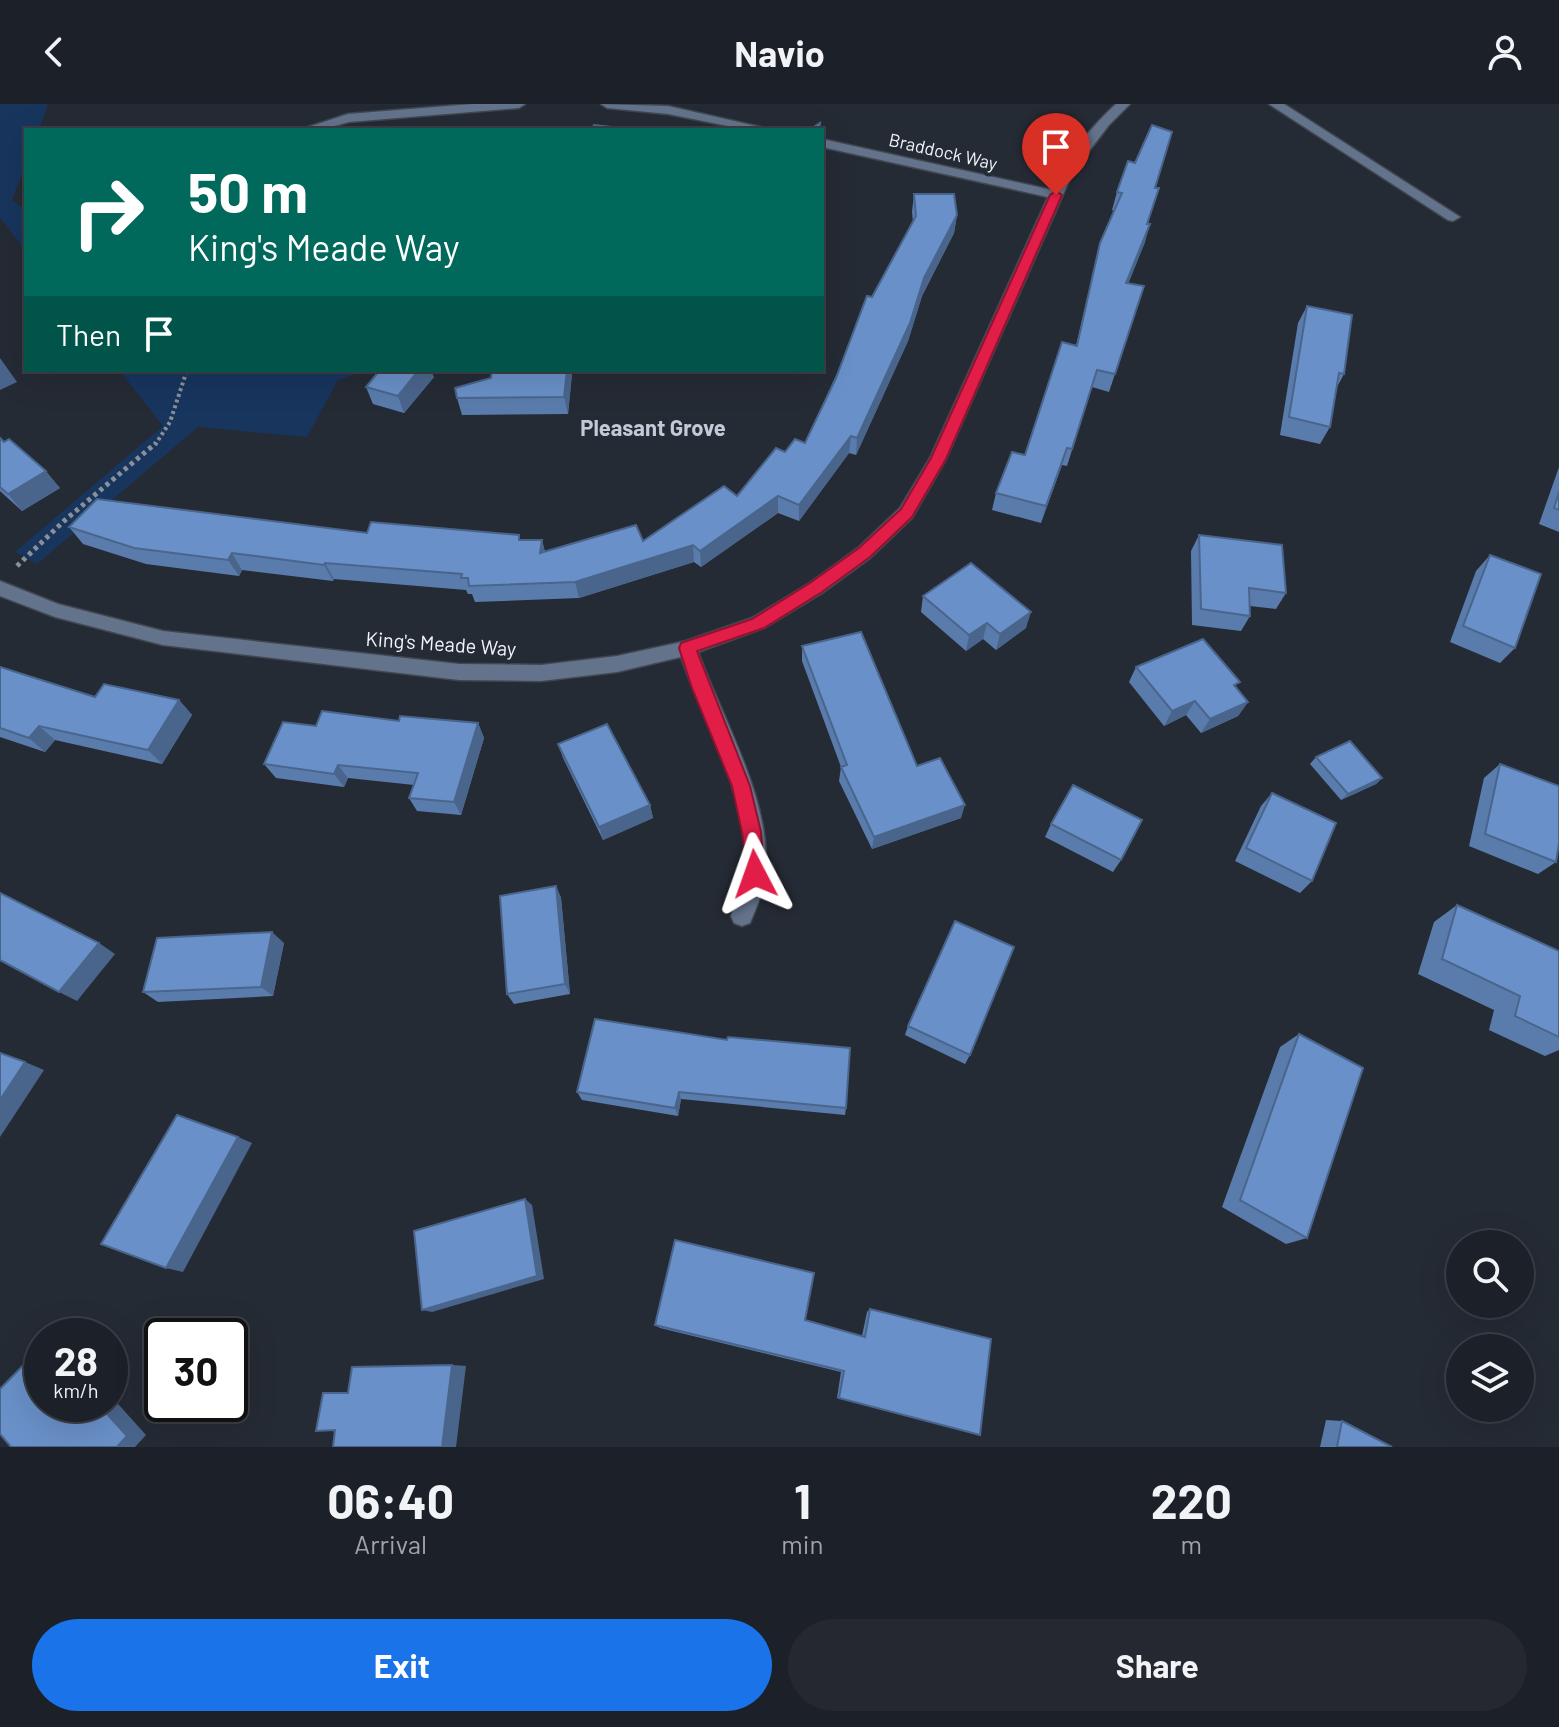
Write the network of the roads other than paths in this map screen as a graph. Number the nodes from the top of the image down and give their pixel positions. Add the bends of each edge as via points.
1 (519, 104) edge
2 (607, 104) edge
3 (1124, 104) edge
4 (1275, 104) edge
5 (720, 125) edge
6 (313, 128) edge
7 (748, 128) edge
8 (824, 143) edge
9 (1056, 195) junction
10 (1453, 217) dead end
11 (5, 581) edge
12 (687, 648) junction
13 (742, 916) dead end

1 - 6 street via 348,118
2 - 5 street
3 - 9 street, King's Meade Way via 1083,148
4 - 10 street
5 - 7 street
8 - 9 street, Braddock Way
9 - 12 street, King's Meade Way via 945,445 906,513 816,588 758,623
11 - 12 street, King's Meade Way via 55,610 163,638 459,672 541,673
12 - 13 street via 741,786 752,832 755,874

